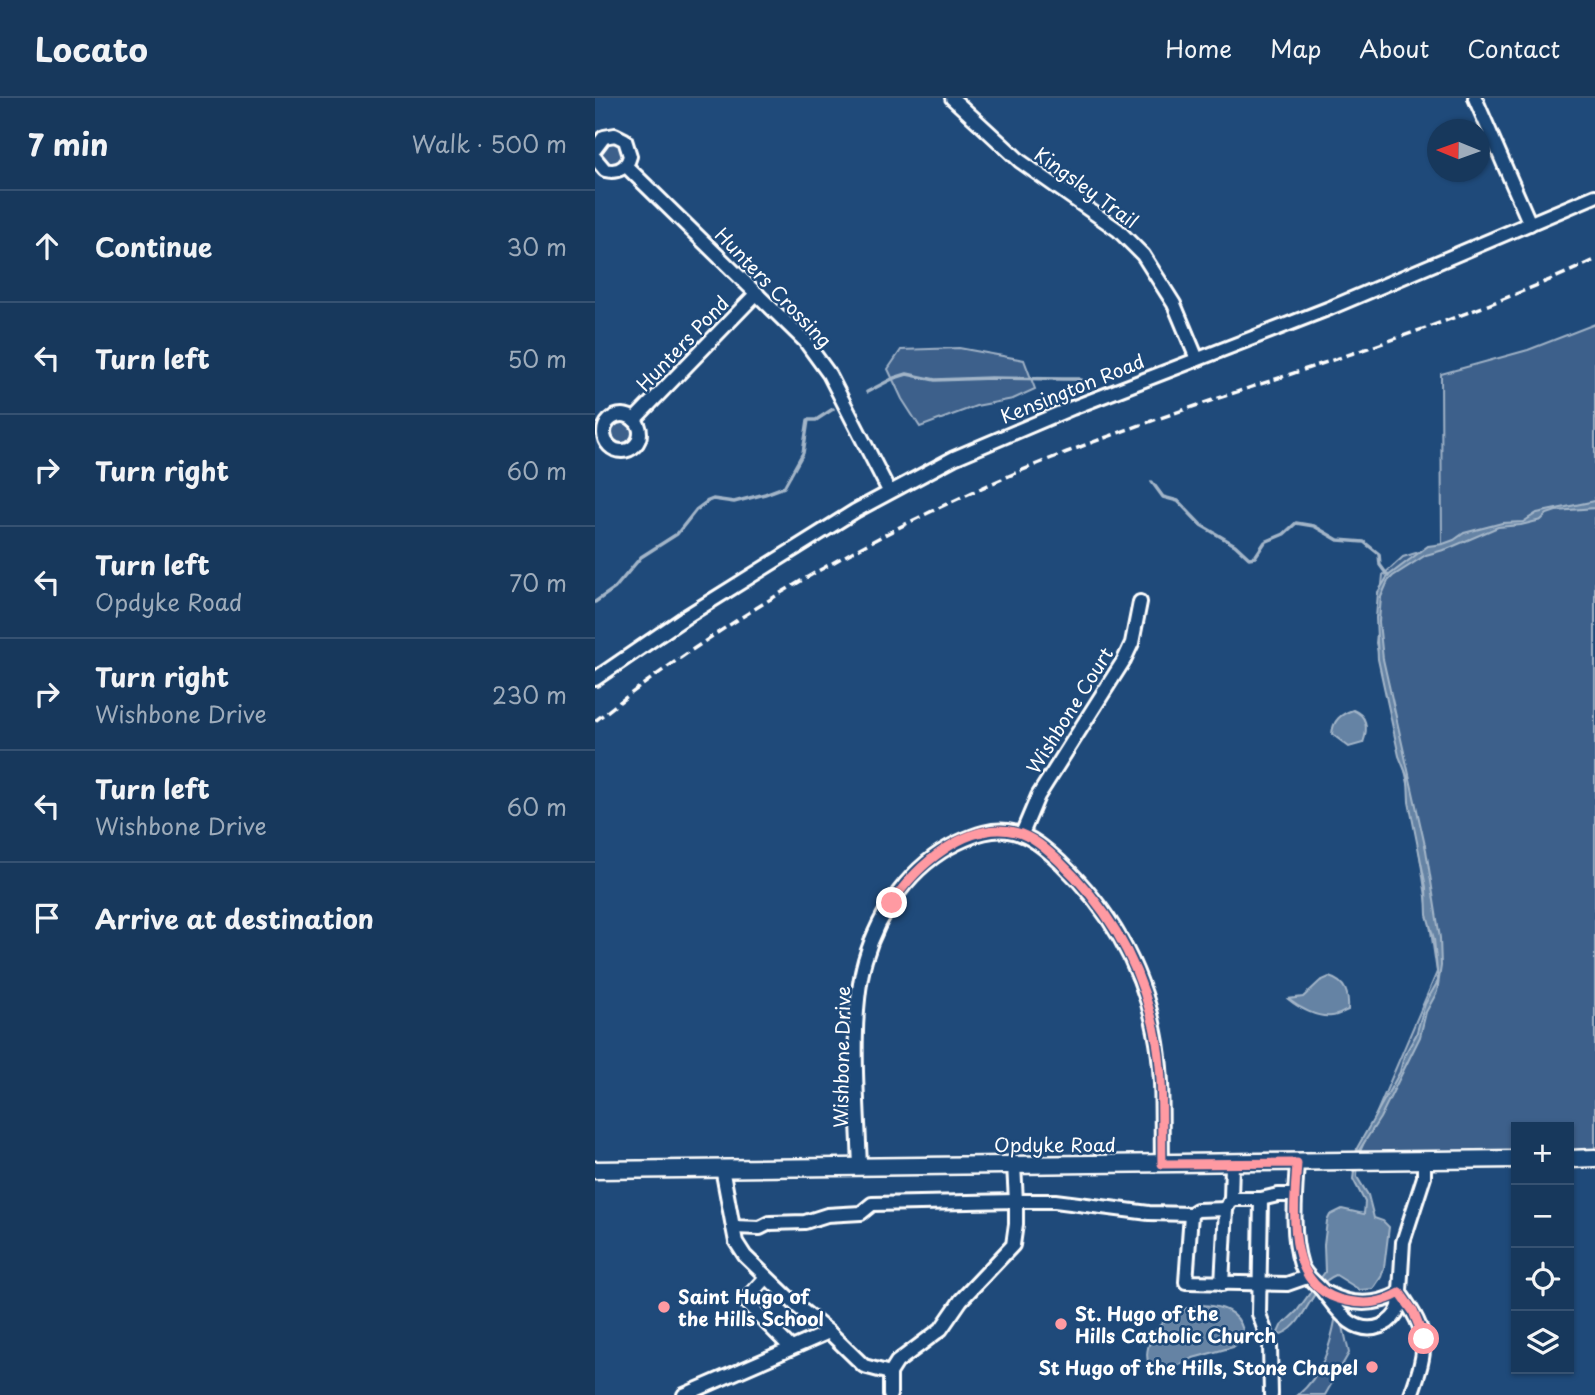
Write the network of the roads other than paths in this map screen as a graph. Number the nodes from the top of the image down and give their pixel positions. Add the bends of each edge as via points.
1 (953, 98) edge
2 (1475, 98) edge
3 (595, 149) edge
4 (595, 158) edge
5 (626, 166) junction
6 (1595, 196) edge
7 (1529, 224) junction
8 (757, 293) junction
9 (1197, 359) junction
10 (634, 420) dead end
11 (889, 491) junction
12 (1140, 602) dead end
13 (595, 679) edge
14 (1022, 834) junction
15 (1574, 1158) edge
16 (1595, 1158) edge
17 (1511, 1159) edge
18 (1424, 1161) junction
19 (1297, 1163) junction
20 (1162, 1164) junction
21 (1232, 1164) junction
22 (1014, 1165) junction
23 (860, 1167) junction
24 (722, 1168) junction
25 (595, 1170) edge
26 (1295, 1195) junction
27 (1261, 1199) junction
28 (1016, 1201) junction
29 (1229, 1204) junction
30 (1191, 1214) junction
31 (733, 1227) junction
32 (766, 1277) junction
33 (1222, 1284) junction
34 (1260, 1284) junction
35 (1315, 1284) junction
36 (1400, 1293) junction
37 (829, 1332) junction
38 (791, 1348) junction
39 (890, 1373) junction
40 (684, 1395) edge
41 (890, 1395) edge
42 (1271, 1395) edge
43 (1411, 1395) edge

1 - 9 street, Kingsley Trail via 1020,161 1118,230 1143,255 1170,295
2 - 7 street
3 - 5 street via 604,137 620,137 630,150
4 - 5 street via 605,170
5 - 8 street, Hunters Crossing
6 - 7 street, Kensington Road
7 - 9 street, Kensington Road
8 - 10 street, Hunters Pond
8 - 11 street, Hunters Crossing via 823,365
9 - 11 street, Kensington Road via 1004,436
11 - 13 street, Kensington Road via 687,615
12 - 14 street, Wishbone Court via 1124,660 1038,796
14 - 20 street via 1049,852 1085,888 1131,957 1158,1046
14 - 23 street, Wishbone Drive via 985,832 940,852 911,876 879,926 866,958 860,992
15 - 16 main road
17 - 18 main road, Opdyke Road
18 - 19 main road, Opdyke Road
18 - 36 street via 1424,1177 1403,1242
19 - 21 main road, Opdyke Road
19 - 26 street
20 - 21 main road, Opdyke Road
20 - 22 main road, Opdyke Road
21 - 29 street
22 - 23 main road, Opdyke Road
22 - 28 street
23 - 24 main road, Opdyke Road
24 - 25 main road, Opdyke Road
24 - 31 street
26 - 27 street
26 - 35 street via 1298,1252 1302,1267
27 - 29 street
27 - 34 street
28 - 30 street
28 - 31 street via 872,1204 861,1213 760,1228
28 - 39 street via 1013,1245 961,1300 941,1329 897,1362
29 - 30 street
29 - 33 street
30 - 33 street via 1186,1282
31 - 32 street via 740,1250
32 - 37 street
32 - 38 street via 749,1296 748,1304
33 - 34 street
34 - 35 street
34 - 42 street via 1259,1314 1270,1345
35 - 36 street via 1341,1300 1362,1304
35 - 36 street via 1350,1323 1363,1328 1390,1321 1399,1307
36 - 43 street via 1424,1339
37 - 38 street
37 - 39 street via 864,1366
38 - 40 street
39 - 41 street

